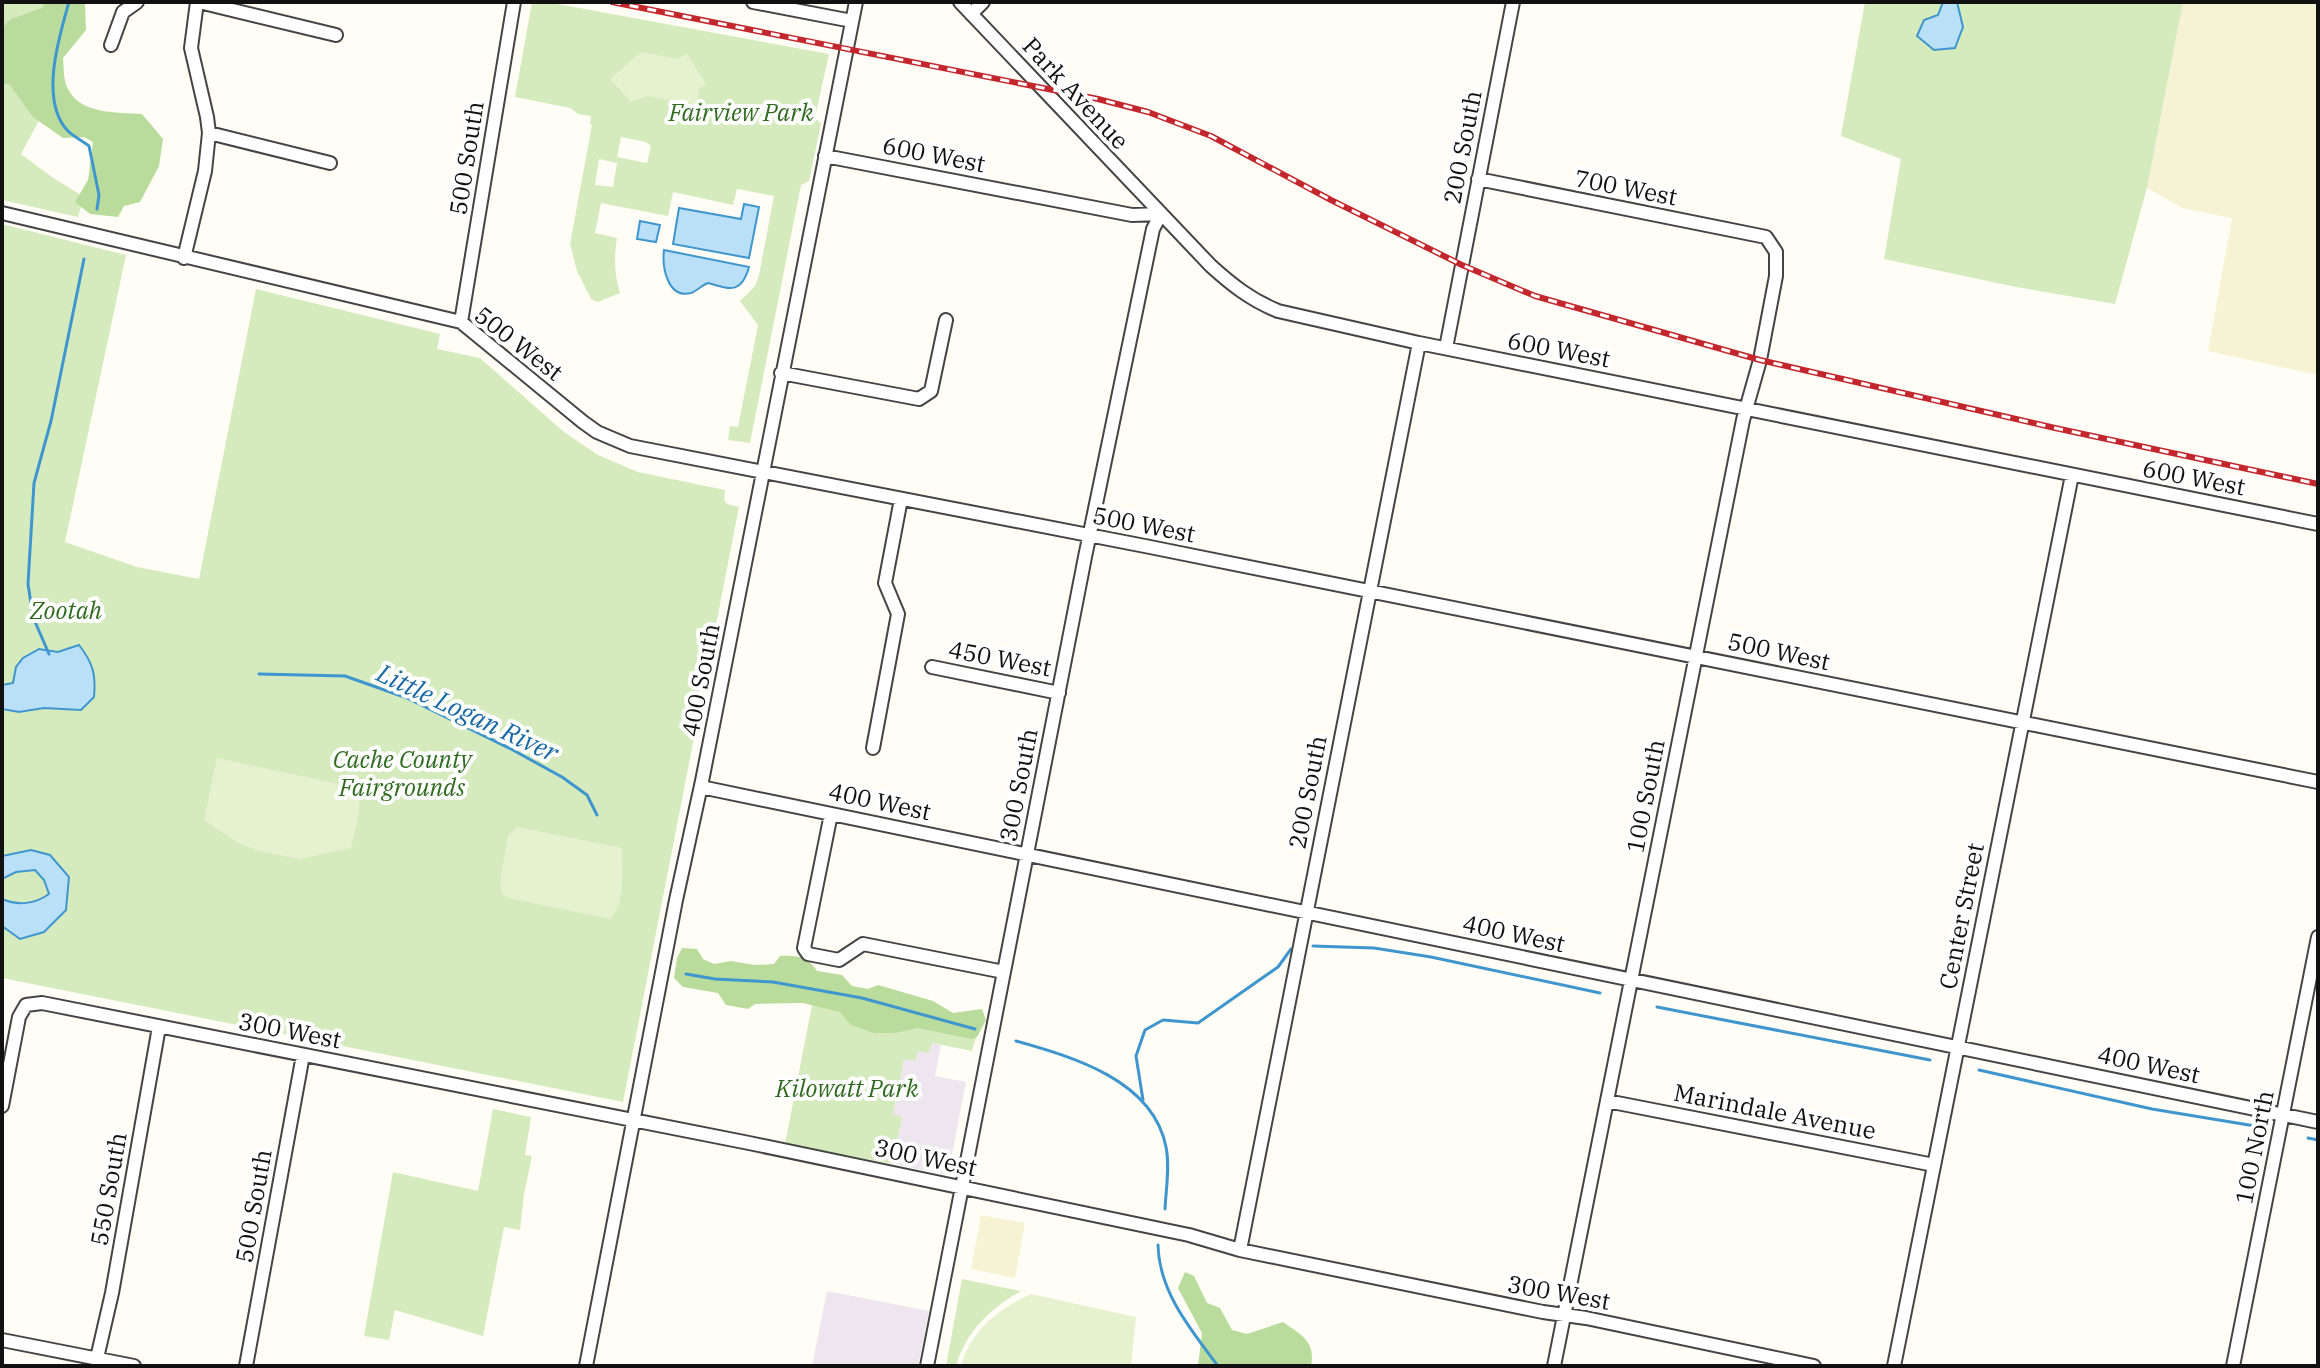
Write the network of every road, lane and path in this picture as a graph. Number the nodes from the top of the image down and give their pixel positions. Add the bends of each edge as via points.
1 (137, 2) edge
2 (198, 2) edge
3 (514, 2) edge
4 (753, 2) edge
5 (856, 2) edge
6 (960, 2) edge
7 (983, 2) edge
8 (1513, 2) edge
9 (971, 14) junction
10 (852, 21) junction
11 (336, 35) dead end
12 (111, 45) dead end
13 (209, 133) junction
14 (825, 156) junction
15 (330, 163) dead end
16 (1478, 179) junction
17 (2, 213) edge
18 (1161, 214) junction
19 (1766, 237) joint
20 (184, 258) junction
21 (946, 320) dead end
22 (461, 322) junction
23 (1419, 343) junction
24 (1446, 348) junction
25 (781, 373) junction
26 (1745, 408) junction
27 (763, 472) junction
28 (2072, 475) junction
29 (901, 499) junction
30 (2318, 524) edge
31 (1090, 536) junction
32 (1369, 591) junction
33 (1696, 656) junction
34 (932, 667) dead end
35 (1059, 693) junction
36 (2022, 723) junction
37 (873, 748) dead end
38 (2318, 782) edge
39 (701, 787) junction
40 (831, 814) junction
41 (1027, 854) junction
42 (1306, 912) junction
43 (2318, 937) edge
44 (1004, 972) junction
45 (1631, 979) junction
46 (159, 1027) junction
47 (1958, 1047) junction
48 (303, 1055) junction
49 (4, 1083) edge
50 (1607, 1101) junction
51 (2, 1106) edge
52 (2283, 1114) junction
53 (634, 1120) junction
54 (2318, 1122) edge
55 (1934, 1165) junction
56 (961, 1187) junction
57 (1240, 1250) junction
58 (1564, 1314) junction
59 (2, 1340) edge
60 (97, 1358) junction
61 (134, 1366) edge
62 (246, 1366) edge
63 (586, 1366) edge
64 (927, 1366) edge
65 (1554, 1366) edge
66 (1814, 1366) edge
67 (1894, 1366) edge
68 (2233, 1366) edge

1 - 12 street via 123,12
2 - 11 street
2 - 13 street via 191,48
3 - 22 street, 500 South
4 - 10 street
5 - 10 street, 400 South
6 - 9 street, Park Avenue
7 - 9 street
8 - 16 street, 200 South
9 - 18 street, Park Avenue
10 - 14 street, 400 South
13 - 15 street
13 - 20 street
14 - 18 street, 600 West via 1132,215
14 - 25 street, 400 South
16 - 19 street, 700 West
16 - 24 street, 200 South
17 - 20 street, 500 West
18 - 23 street, 600 West via 1234,287 1259,303
18 - 31 street, 300 South via 1153,229
19 - 26 street, 100 South via 1776,252 1776,276
20 - 22 street, 500 West
21 - 25 street via 931,391 919,399
22 - 27 street, 500 West via 597,432 630,446
23 - 24 street, 600 West
23 - 32 street, 200 South
24 - 26 street, 600 West
25 - 27 street, 400 South
26 - 28 street, 600 West
26 - 33 street, 100 South
27 - 29 street, 500 West
27 - 39 street, 400 South
28 - 30 street, 600 West
28 - 36 street, Center Street
29 - 31 street, 500 West
29 - 37 street via 885,583 898,614
31 - 32 street, 500 West
31 - 35 street, 300 South
32 - 33 street, 500 West
32 - 42 street, 200 South
33 - 36 street, 500 West
33 - 45 street, 100 South
34 - 35 street, 450 West
35 - 41 street, 300 South
36 - 38 street, 500 West
36 - 47 street, Center Street
39 - 40 street, 400 West
39 - 53 street, 400 South
40 - 41 street, 400 West
40 - 44 street via 804,948 808,954 839,960 863,944
41 - 42 street, 400 West
41 - 44 street, 300 South
42 - 45 street, 400 West
42 - 57 street, 200 South
43 - 52 street, 100 North
44 - 56 street, 300 South
45 - 47 street, 400 West
45 - 50 street, 100 South
46 - 48 street, 300 West
46 - 49 street, 300 West via 42,1003 26,1005
46 - 60 street, 550 South
47 - 52 street, 400 West
47 - 55 street, Center Street
48 - 53 street, 300 West
48 - 62 street, 500 South
49 - 51 street
50 - 55 street, Marindale Avenue
50 - 58 street, 100 South
52 - 54 street, 400 West
52 - 68 street, 100 North
53 - 56 street, 300 West
53 - 63 street, 400 South
55 - 67 street, Center Street
56 - 57 street, 300 West
56 - 64 street, 300 South
57 - 58 street, 300 West
58 - 65 street, 100 South
58 - 66 street, 300 West
59 - 60 street
60 - 61 street

